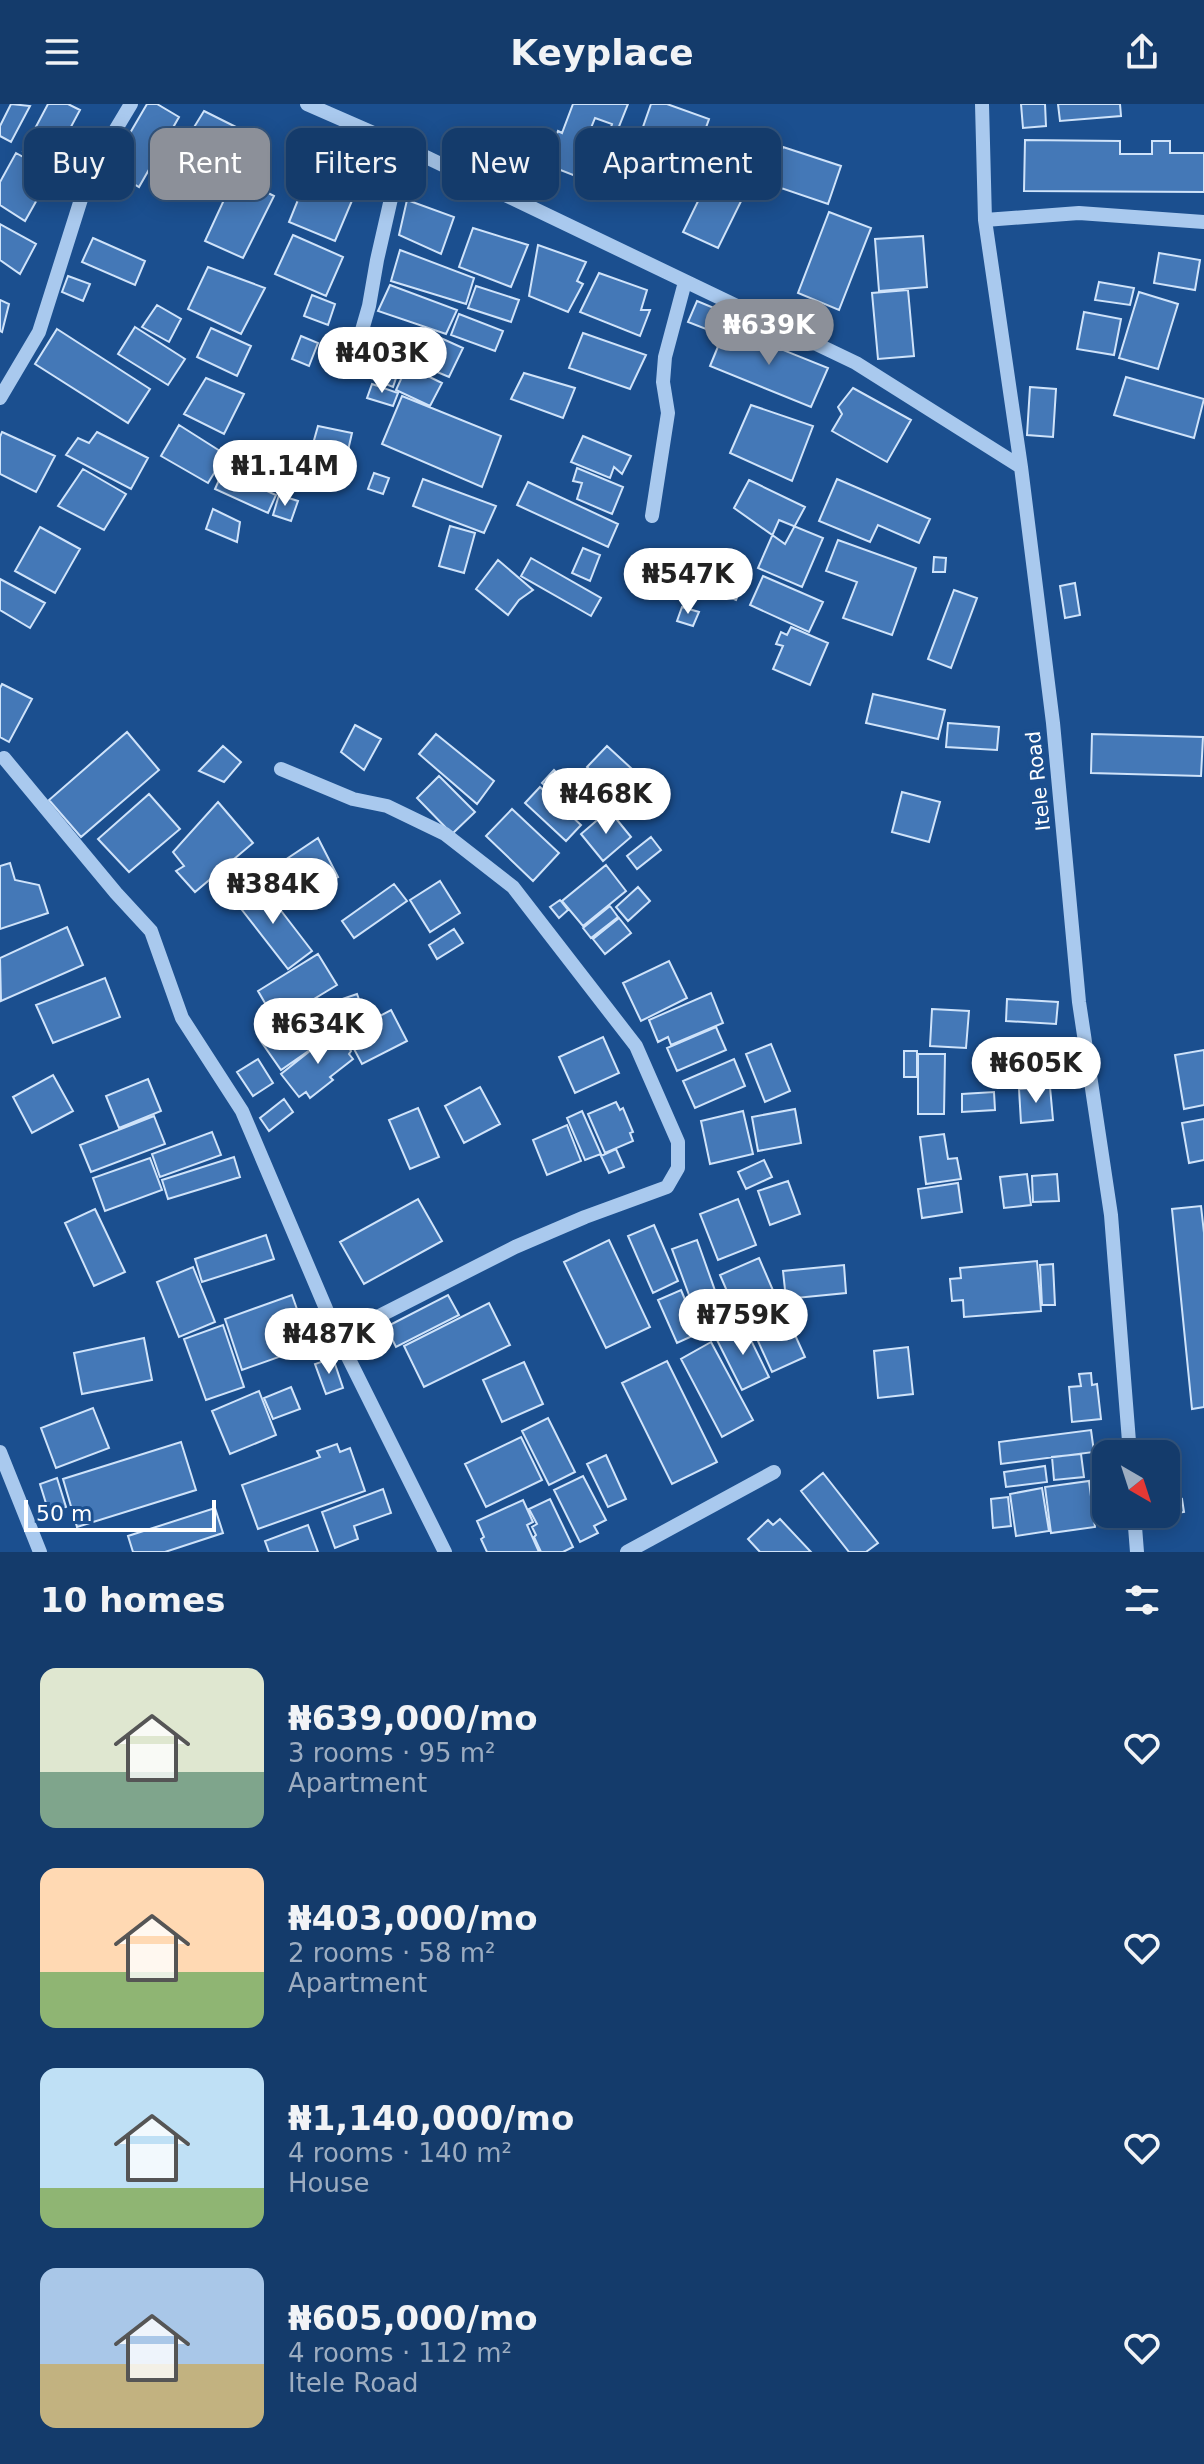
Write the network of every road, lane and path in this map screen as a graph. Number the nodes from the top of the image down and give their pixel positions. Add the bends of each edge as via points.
1 (131, 104) edge
2 (307, 104) edge
3 (982, 104) edge
4 (362, 128) edge
5 (426, 157) edge
6 (391, 200) edge
7 (985, 220) junction
8 (1204, 222) edge
9 (685, 282) junction
10 (356, 351) dead end
11 (0, 398) edge
12 (1021, 467) junction
13 (652, 516) dead end
14 (4, 758) dead end
15 (281, 769) dead end
16 (338, 1337) junction
17 (1129, 1440) edge
18 (0, 1452) edge
19 (774, 1472) dead end
20 (1135, 1528) edge
21 (40, 1552) edge
22 (445, 1552) edge
23 (627, 1552) edge
24 (1137, 1552) edge

1 - 11 street via 89,174 39,332
2 - 4 street
3 - 7 street, Itele Road
5 - 9 street
6 - 10 street
7 - 8 street via 1079,213
7 - 12 street, Itele Road
9 - 12 street via 856,363
9 - 13 street via 665,357 668,413
12 - 17 street, Itele Road via 1053,723 1079,1002 1111,1215
14 - 16 street via 151,931 182,1018 242,1111
15 - 16 street via 353,799 387,806 445,834 513,887 636,1046 678,1142 678,1168 667,1187 515,1247
16 - 22 street
18 - 21 street
19 - 23 street
20 - 24 street

